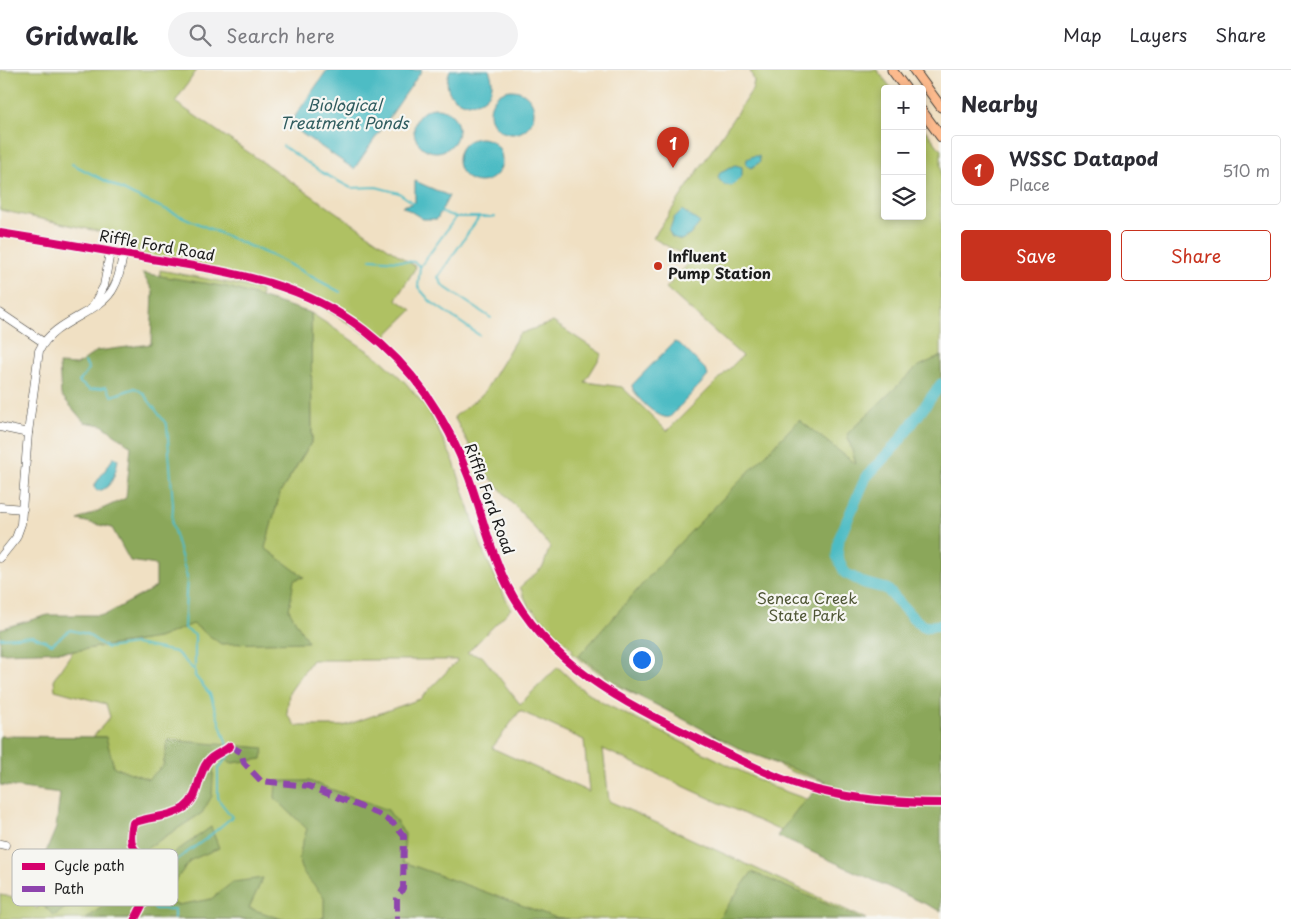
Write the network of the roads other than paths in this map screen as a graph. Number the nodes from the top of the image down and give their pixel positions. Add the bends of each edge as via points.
1 (892, 70) edge
2 (914, 70) edge
3 (903, 85) edge
4 (941, 107) edge
5 (926, 116) edge
6 (941, 137) edge
7 (0, 233) edge
8 (110, 252) junction
9 (123, 254) junction
10 (93, 306) junction
11 (0, 313) edge
12 (43, 342) junction
13 (0, 427) edge
14 (28, 433) junction
15 (0, 507) edge
16 (23, 509) junction
17 (0, 558) edge
18 (941, 803) edge

1 - 3 main road
2 - 4 main road
5 - 6 main road
7 - 8 street, Riffle Ford Road
8 - 9 street, Riffle Ford Road
8 - 10 street via 104,286
9 - 10 street via 114,287 107,297
9 - 18 street, Riffle Ford Road via 239,274 276,284 327,306 379,342 410,374 444,421 470,479 495,559 515,598 550,645 596,685 766,773 814,789 856,798
10 - 12 street
11 - 12 street
12 - 14 street via 36,364
13 - 14 street
14 - 16 street
15 - 16 street
16 - 17 street via 16,538

